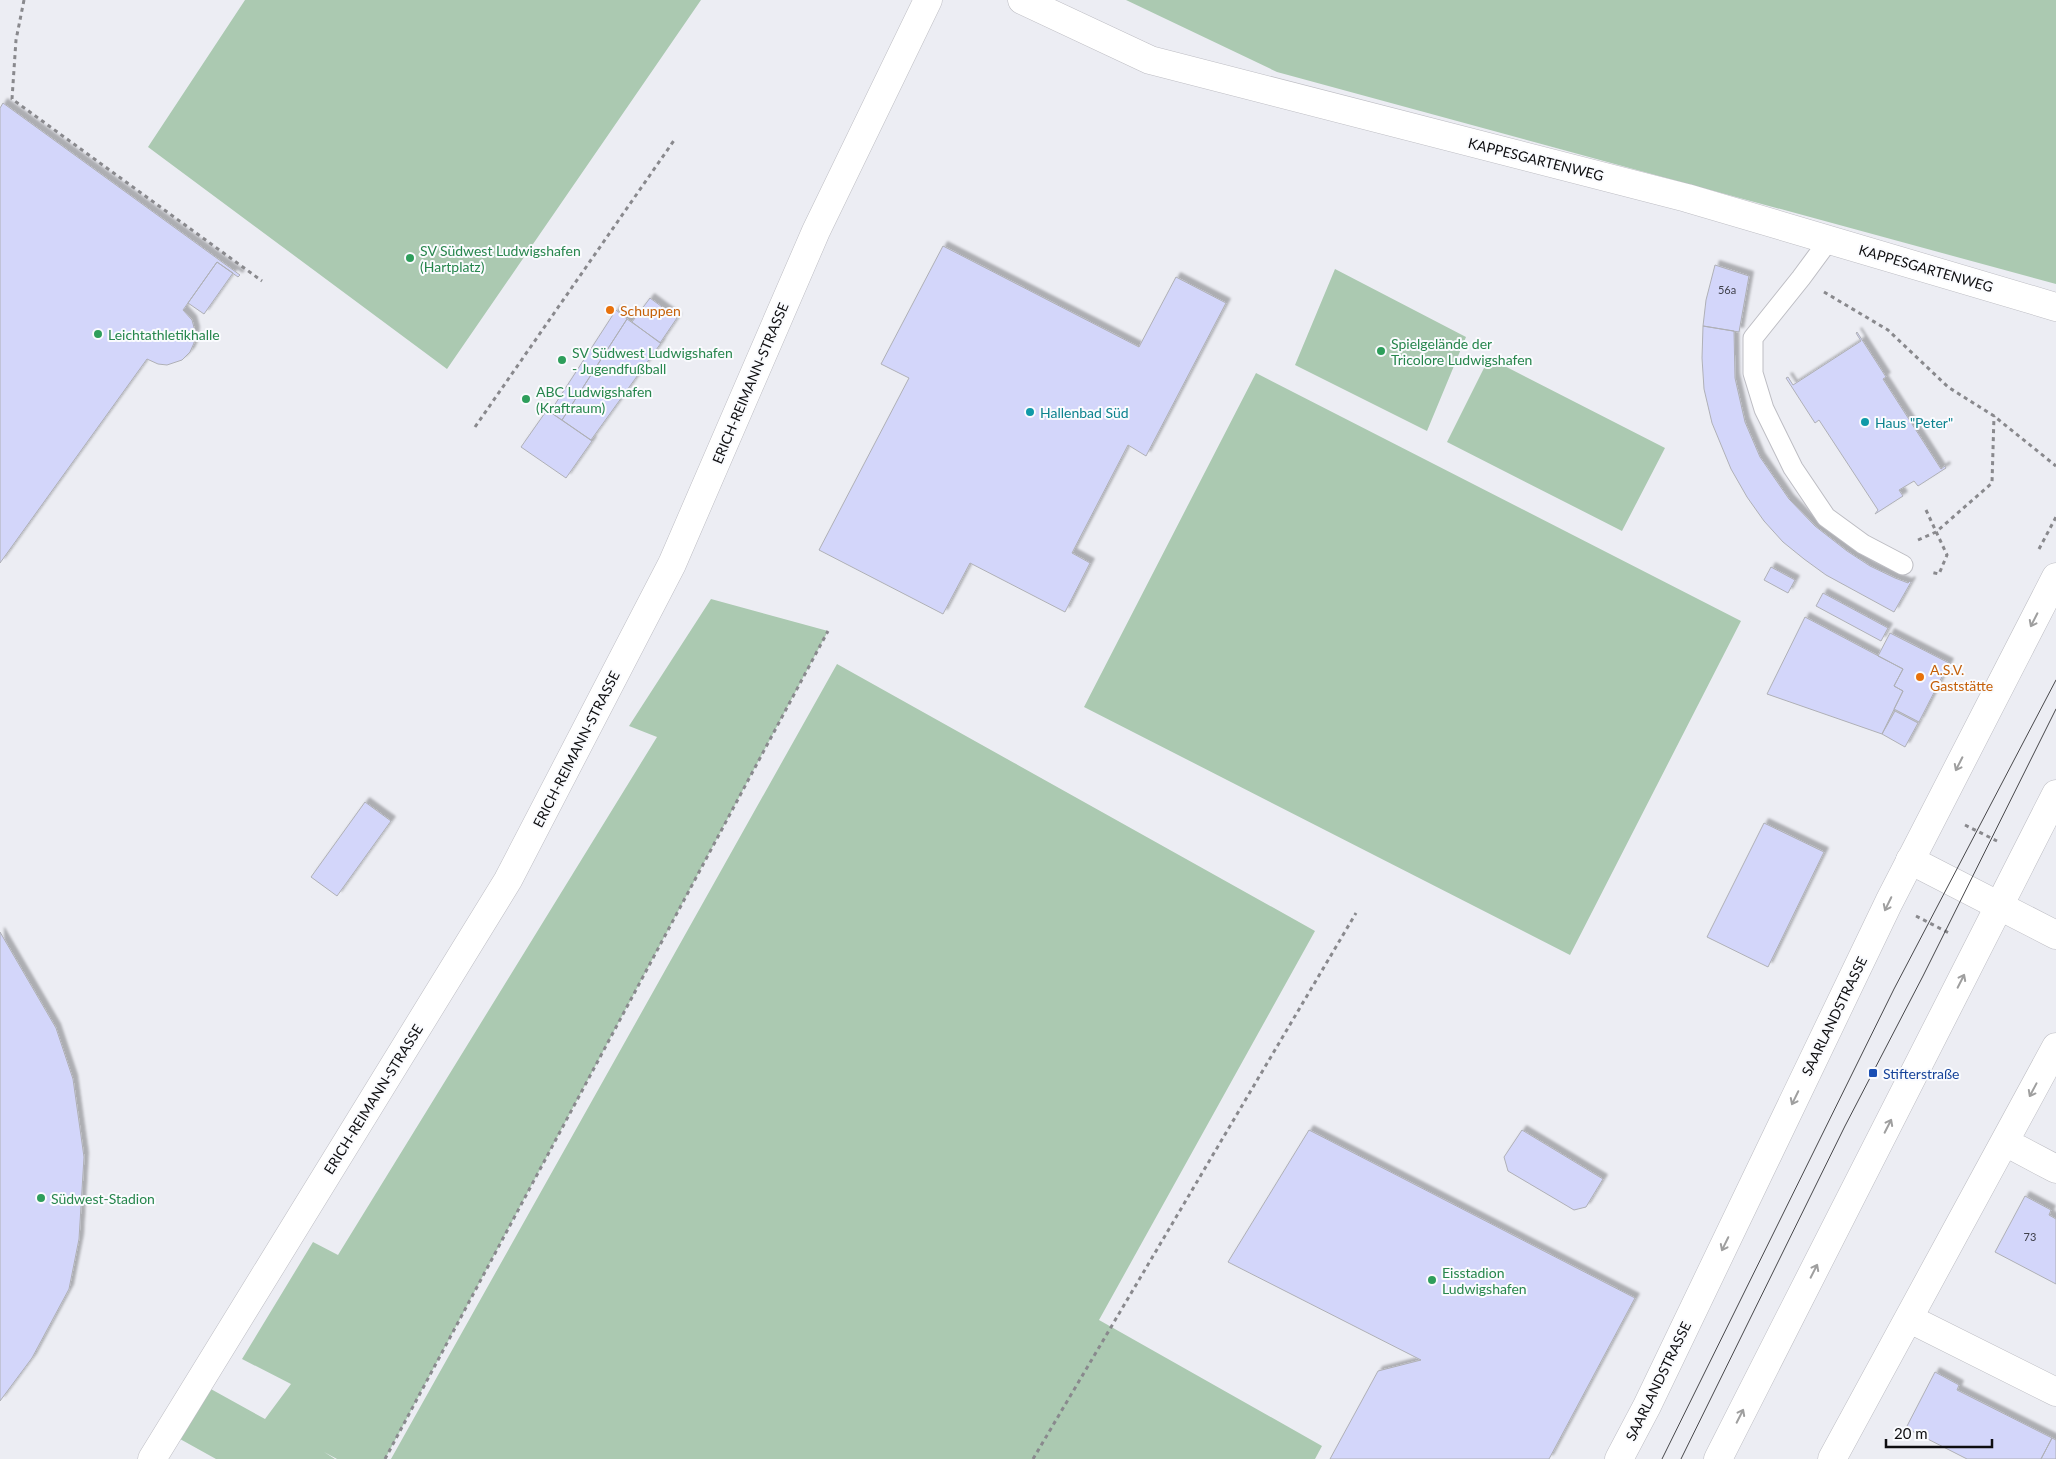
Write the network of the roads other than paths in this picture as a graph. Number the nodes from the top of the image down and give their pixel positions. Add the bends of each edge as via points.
1 (928, 0) edge
2 (1022, 0) edge
3 (1829, 240) junction
4 (2056, 307) edge
5 (1903, 565) road end
6 (2056, 577) edge
7 (2056, 794) edge
8 (1910, 860) junction
9 (2000, 906) junction
10 (2056, 935) edge
11 (2056, 1047) edge
12 (2005, 1142) junction
13 (2056, 1169) edge
14 (1910, 1319) junction
15 (2056, 1392) edge
16 (152, 1459) edge
17 (1619, 1459) edge
18 (1718, 1459) edge
19 (1832, 1459) edge

1 - 16 street, ERICH-REIMANN-STRASSE via 816,231 672,564 508,880
2 - 3 street, KAPPESGARTENWEG via 1150,60 1688,198
3 - 4 street, KAPPESGARTENWEG
3 - 5 lane via 1753,338 1753,373 1764,409 1793,468 1826,517 1863,544
6 -> 8 street, SAARLANDSTRASSE
7 - 9 street
8 - 9 street
8 -> 17 street, SAARLANDSTRASSE
9 - 10 street
18 -> 9 street
11 -> 12 street
12 - 13 street
12 - 14 street
14 - 15 street
14 - 19 street

